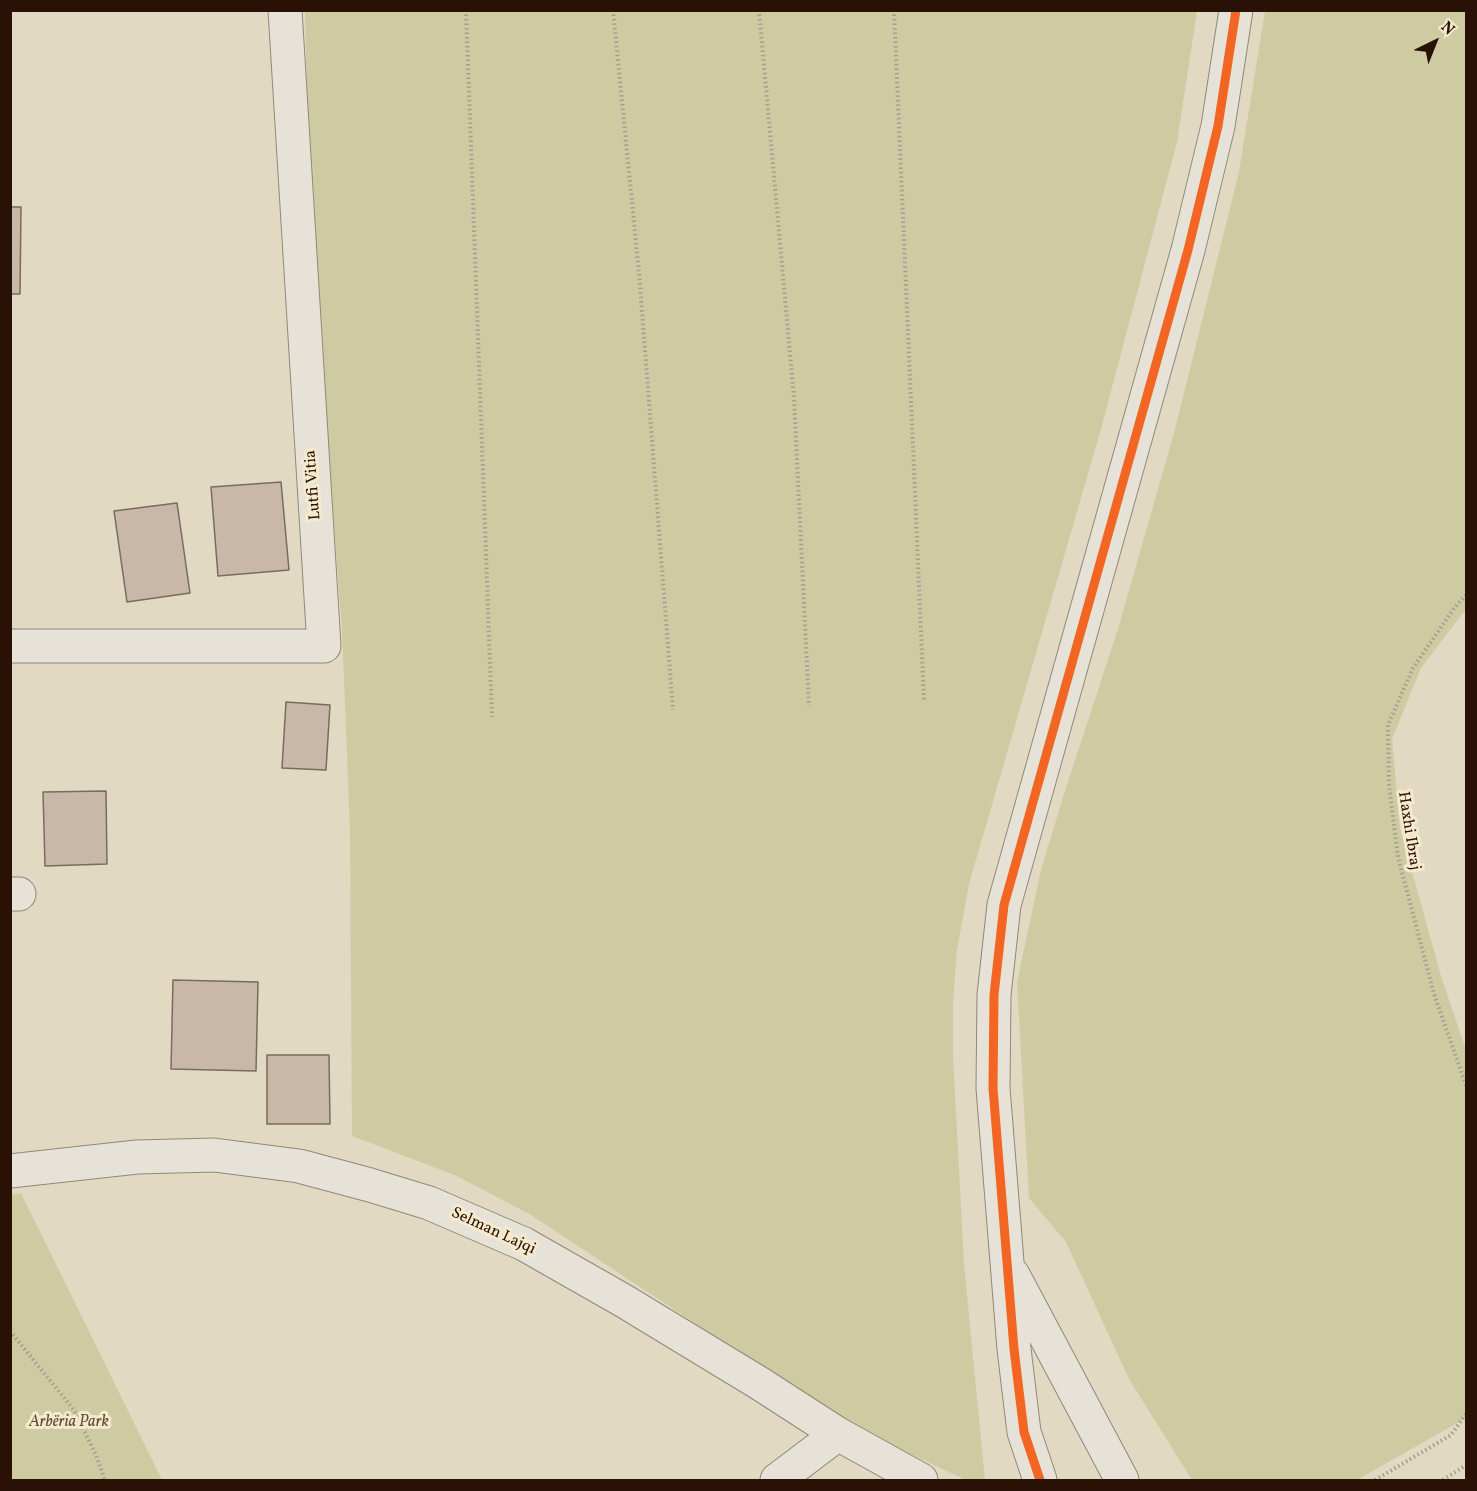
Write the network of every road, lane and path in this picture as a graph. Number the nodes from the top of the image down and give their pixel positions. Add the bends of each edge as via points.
1 (285, 10) edge
2 (466, 10) edge
3 (613, 10) edge
4 (759, 10) edge
5 (894, 10) edge
6 (1236, 10) edge
7 (1467, 595) edge
8 (10, 646) edge
9 (924, 701) dead end
10 (809, 706) dead end
11 (673, 710) dead end
12 (492, 717) dead end
13 (1467, 1084) edge
14 (10, 1171) edge
15 (1006, 1263) junction
16 (10, 1331) edge
17 (1467, 1414) edge
18 (838, 1434) junction
19 (1467, 1465) edge
20 (105, 1480) edge
21 (777, 1480) edge
22 (921, 1480) edge
23 (1040, 1480) edge
24 (1122, 1480) edge
25 (1375, 1480) edge
26 (1443, 1480) edge

1 - 8 street, Lutfi Vitia via 324,646
2 - 12 path
3 - 11 path via 640,285
4 - 10 path via 794,398
5 - 9 path
6 - 15 street via 1218,126 1188,250 1004,905 994,995 993,1088
7 - 13 path, Haxhi Ibraj via 1455,606 1413,668 1388,724 1389,785 1398,857 1434,994
14 - 18 street, Selman Lajqi via 137,1157 214,1155 299,1166 429,1203 524,1244
15 - 23 street via 1024,1432
15 - 24 street
16 - 20 path via 74,1410
17 - 25 path via 1451,1435
18 - 21 street
18 - 22 street, Selman Lajqi
19 - 26 path

